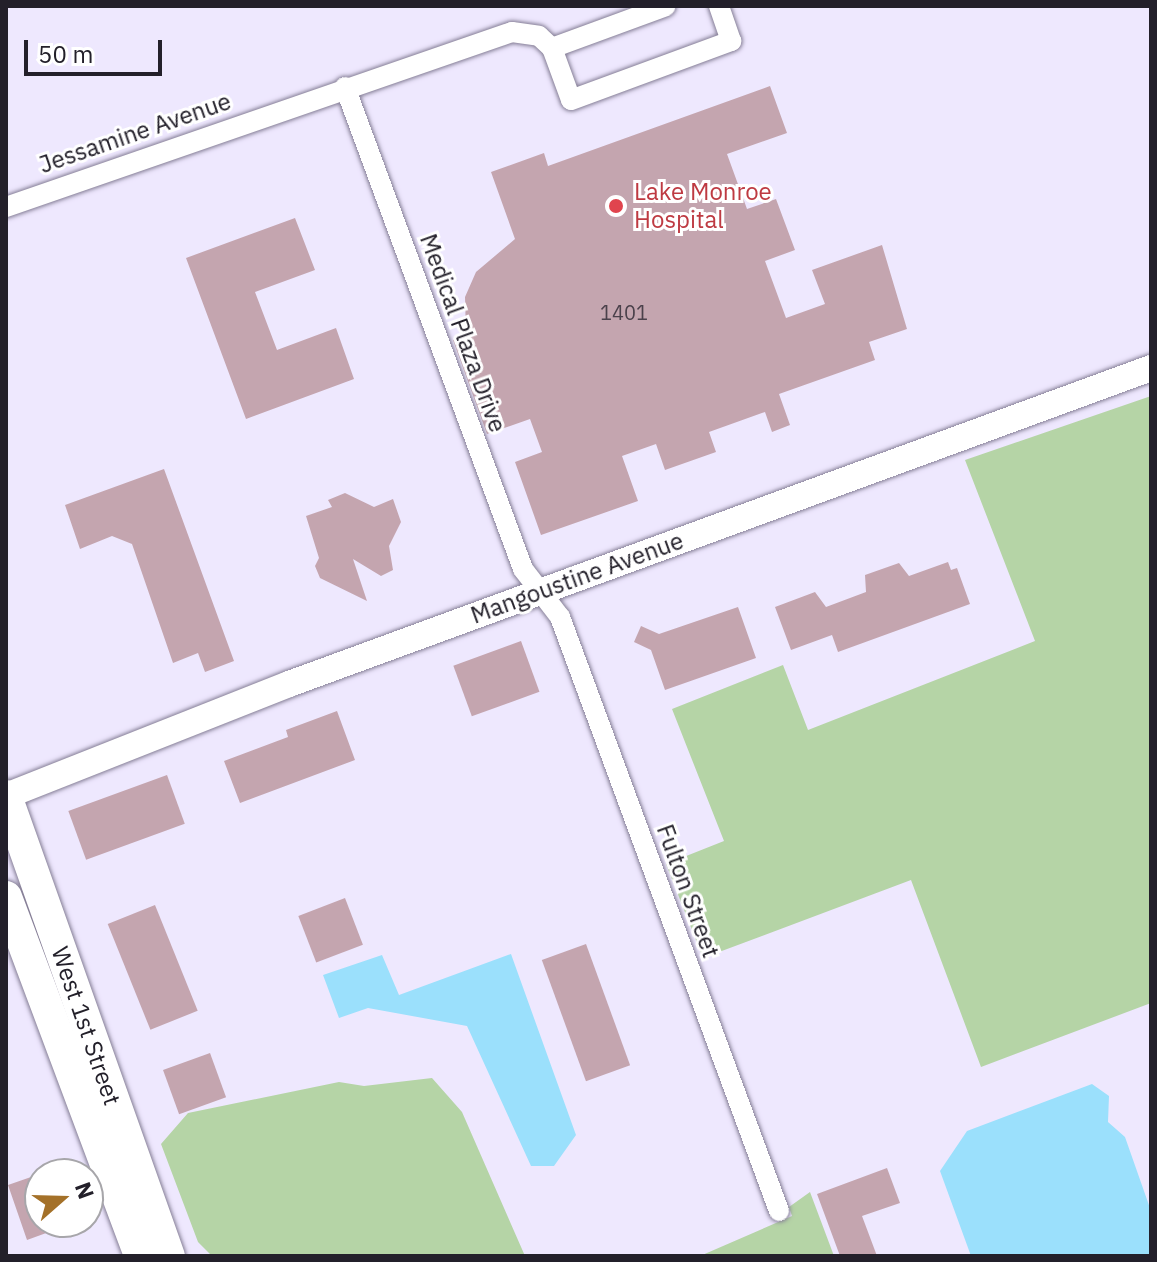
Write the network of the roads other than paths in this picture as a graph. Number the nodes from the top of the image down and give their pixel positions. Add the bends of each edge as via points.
1 (666, 6) edge
2 (719, 6) edge
3 (552, 48) junction
4 (345, 87) junction
5 (6, 207) edge
6 (1151, 368) edge
7 (543, 591) junction
8 (6, 796) edge
9 (6, 897) edge
10 (779, 1211) dead end
11 (140, 1256) edge
12 (169, 1256) edge

1 - 3 street
2 - 3 street via 731,41 571,100
3 - 4 street, Jessamine Avenue via 539,36 512,32
4 - 5 street, Jessamine Avenue
4 - 7 street, Medical Plaza Drive via 523,569
6 - 7 street, Mangoustine Avenue
7 - 8 street, Mangoustine Avenue
7 - 10 street, Fulton Street via 560,617
8 - 12 main road, West 1st Street
9 - 11 main road, West 1st Street

